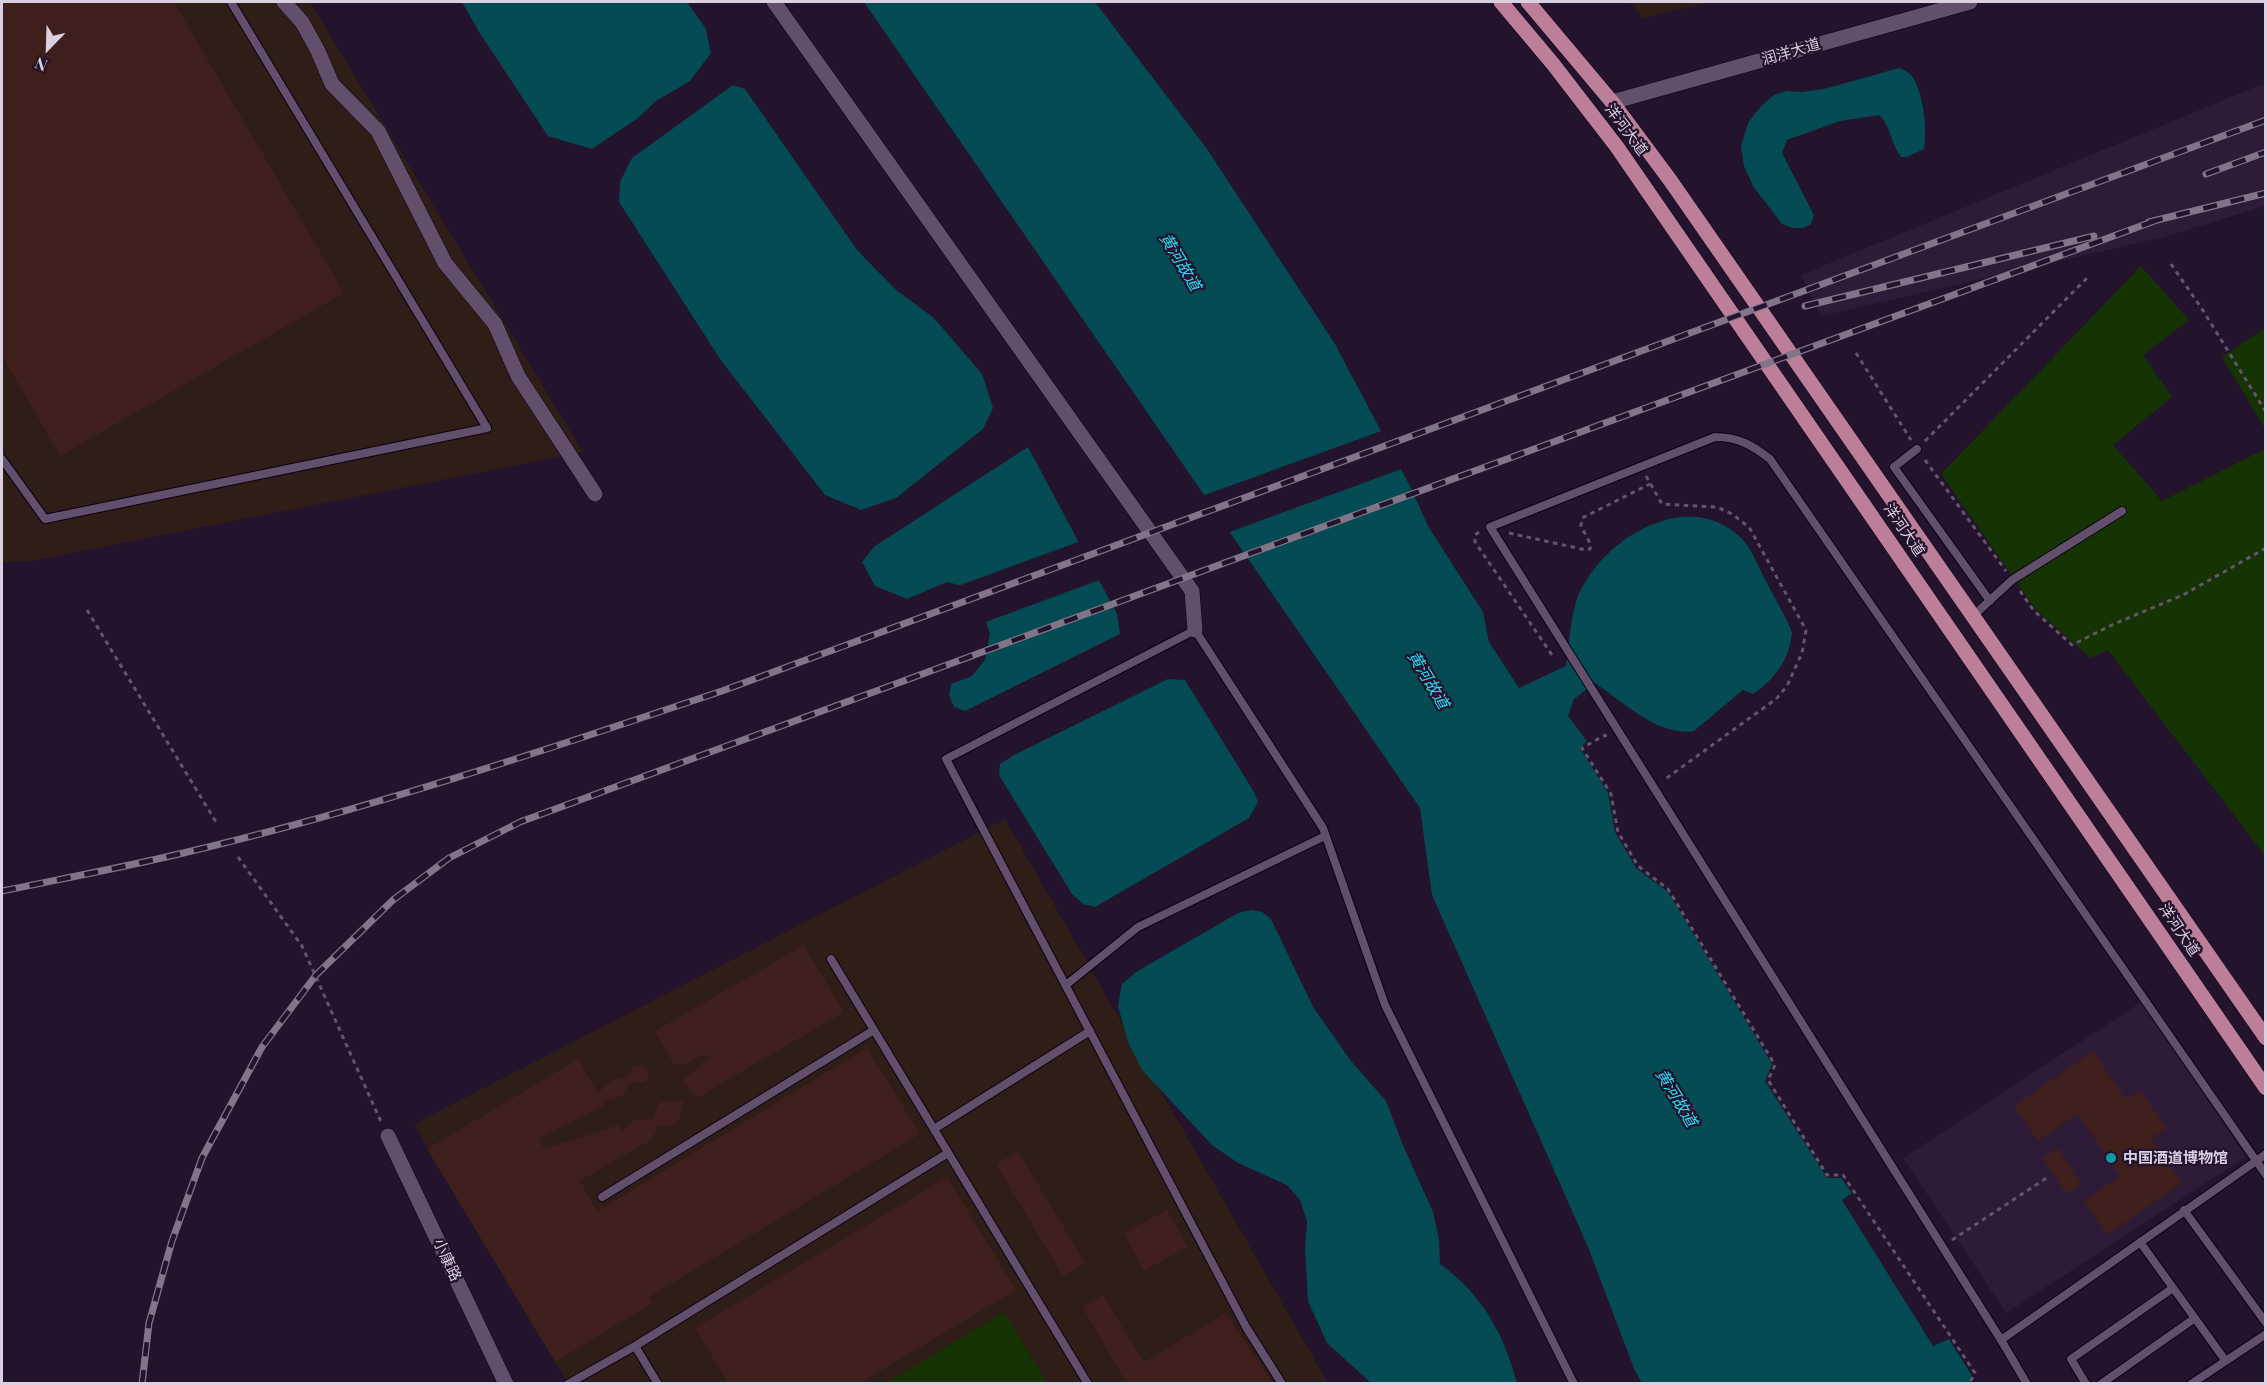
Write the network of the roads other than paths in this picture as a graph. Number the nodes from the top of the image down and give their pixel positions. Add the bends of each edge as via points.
1 (231, 2) edge
2 (284, 2) edge
3 (774, 2) edge
4 (1501, 2) edge
5 (1528, 2) edge
6 (1970, 2) edge
7 (1612, 102) junction
8 (1917, 449) road end
9 (2, 459) edge
10 (596, 494) dead end
11 (2122, 511) dead end
12 (1990, 600) junction
13 (1972, 617) junction
14 (1195, 630) junction
15 (1325, 836) junction
16 (831, 959) dead end
17 (1066, 985) junction
18 (874, 1030) junction
19 (1090, 1031) junction
20 (2265, 1038) edge
21 (2265, 1088) edge
22 (934, 1129) junction
23 (388, 1136) road end
24 (948, 1153) junction
25 (2265, 1154) edge
26 (2255, 1160) junction
27 (2265, 1175) edge
28 (602, 1197) dead end
29 (2184, 1210) junction
30 (2140, 1242) junction
31 (2173, 1288) junction
32 (2195, 1318) junction
33 (2265, 1323) edge
34 (2265, 1334) edge
35 (2001, 1340) junction
36 (635, 1346) junction
37 (2225, 1360) junction
38 (506, 1383) edge
39 (568, 1383) edge
40 (658, 1383) edge
41 (1088, 1383) edge
42 (1282, 1383) edge
43 (1574, 1383) edge
44 (2027, 1383) edge
45 (2086, 1383) edge
46 (2101, 1383) edge
47 (2191, 1383) edge

1 - 9 lane via 487,428 45,519
2 - 10 street via 302,22 332,84 378,131 445,263 495,324 518,376
3 - 14 street via 1192,591
4 - 21 main road, 洋河大道 via 1624,157
5 - 7 main road, 洋河大道
6 - 7 street, 润洋大道
7 - 13 main road, 洋河大道
8 - 12 lane via 1894,466
11 - 12 lane via 2012,580
12 - 13 lane
13 - 20 main road, 洋河大道
14 - 15 lane
14 - 17 lane via 946,759
15 - 17 lane via 1138,927
15 - 43 lane via 1385,1005
16 - 18 lane
17 - 19 lane
18 - 22 lane
18 - 28 lane
19 - 22 lane
19 - 42 lane via 1246,1327
22 - 24 lane
23 - 38 street, 小康路
24 - 36 lane
24 - 41 lane
25 - 26 lane
26 - 27 lane
26 - 29 lane
26 - 35 lane via 1770,459 1732,437 1715,437 1490,526
29 - 30 lane
29 - 33 lane
30 - 31 lane
30 - 35 lane
31 - 32 lane
31 - 45 lane via 2071,1359
32 - 37 lane
32 - 46 lane
34 - 37 lane
35 - 44 lane
36 - 39 lane
36 - 40 lane
37 - 47 lane

